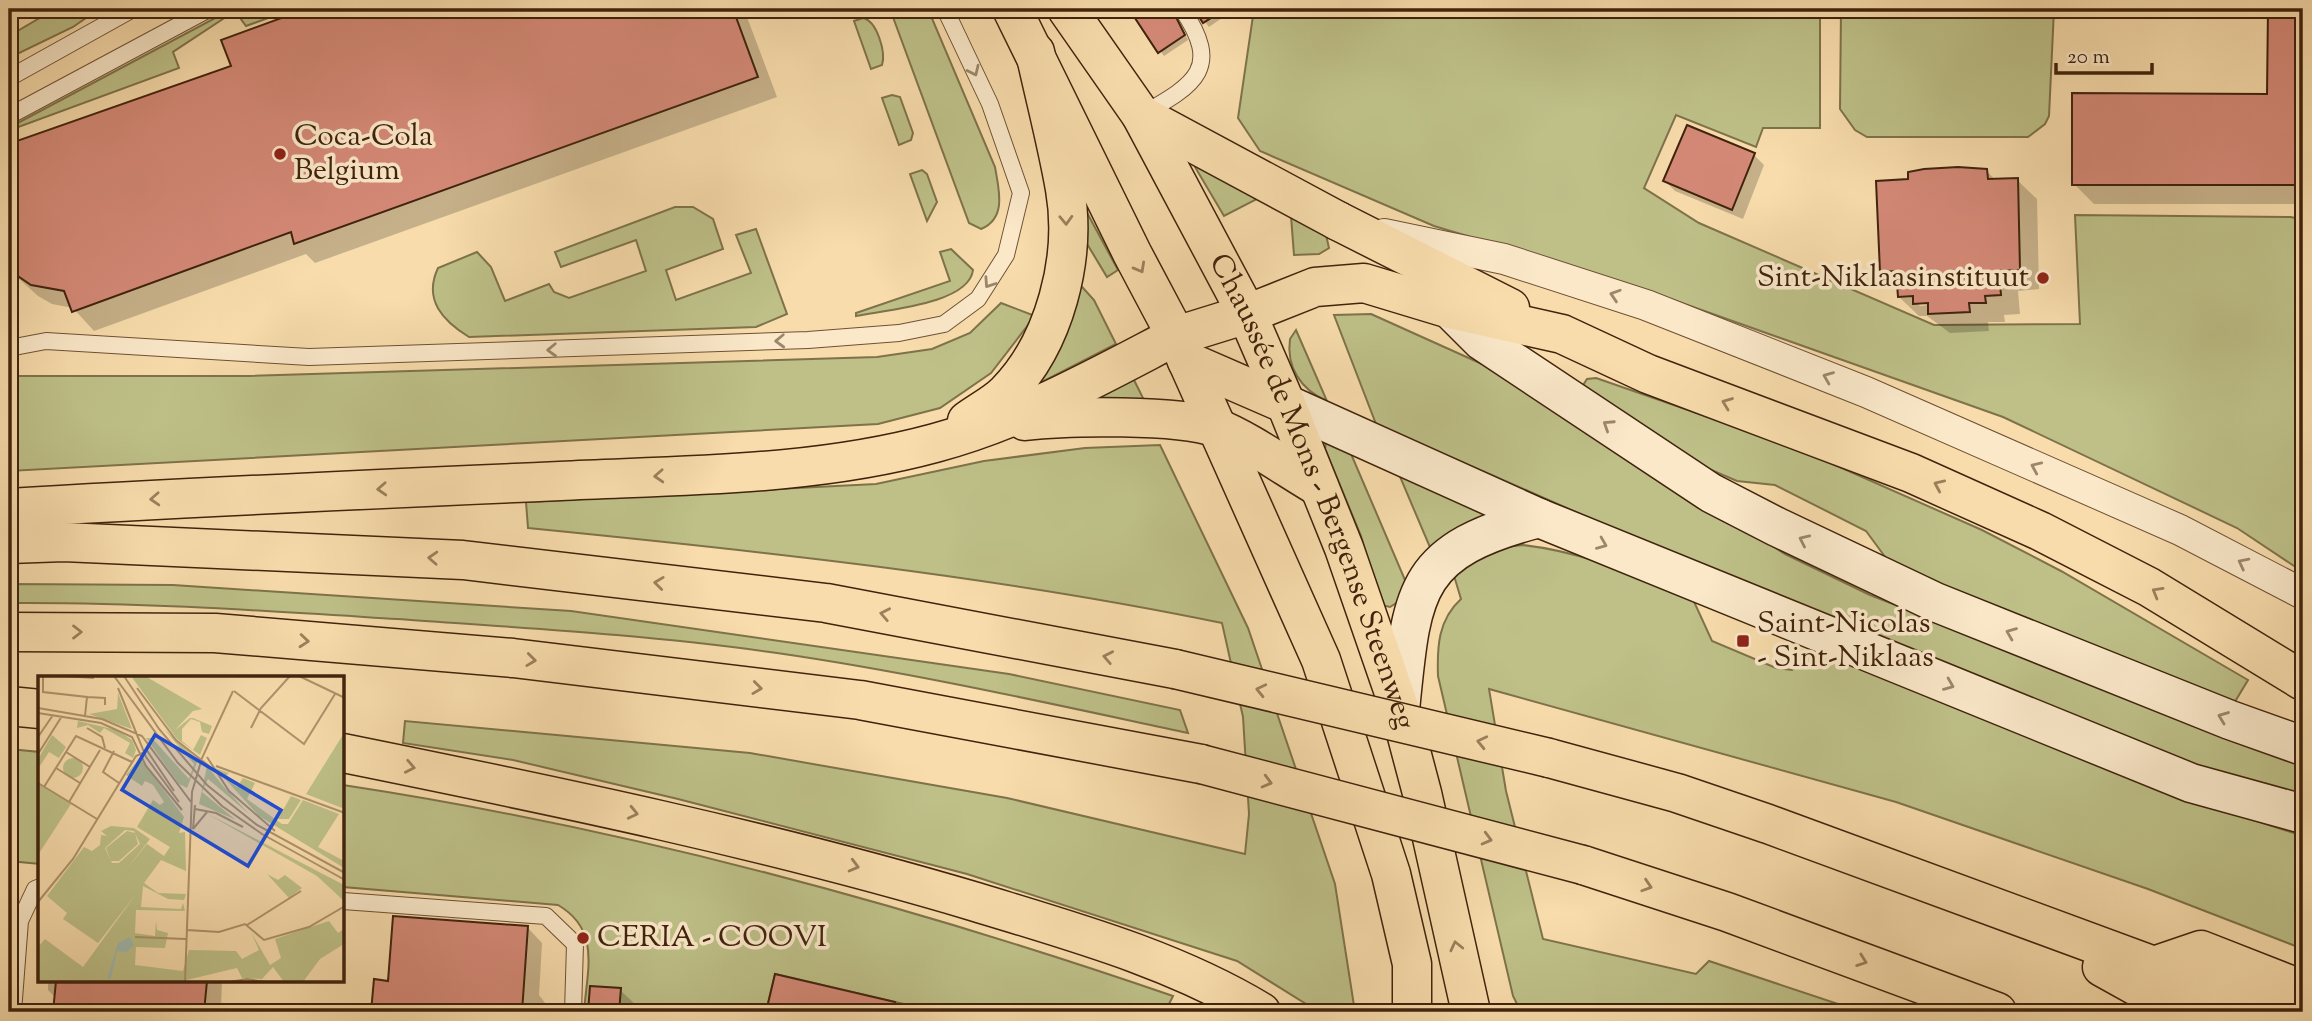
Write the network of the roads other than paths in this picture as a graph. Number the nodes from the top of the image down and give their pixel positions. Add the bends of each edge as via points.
1 (133, 9) edge
2 (209, 9) edge
3 (945, 9) edge
4 (1012, 9) edge
5 (1067, 9) edge
6 (1182, 9) edge
7 (1035, 52) junction
8 (9, 78) edge
9 (1141, 115) junction
10 (9, 116) edge
11 (1338, 221) junction
12 (1450, 309) junction
13 (1247, 314) junction
14 (1562, 334) junction
15 (9, 348) edge
16 (1181, 349) junction
17 (1286, 404) junction
18 (992, 426) junction
19 (1216, 428) junction
20 (935, 443) junction
21 (1319, 487) junction
22 (9, 508) edge
23 (1539, 518) junction
24 (9, 544) edge
25 (2303, 594) edge
26 (9, 632) edge
27 (2303, 681) edge
28 (9, 706) edge
29 (38, 709) edge
30 (1400, 710) junction
31 (2298, 738) edge
32 (345, 753) edge
33 (2303, 814) edge
34 (38, 888) edge
35 (345, 901) edge
36 (2003, 910) junction
37 (2154, 966) junction
38 (2303, 990) edge
39 (13, 1012) edge
40 (573, 1012) edge
41 (1261, 1012) edge
42 (1412, 1012) edge
43 (1471, 1012) edge
44 (1997, 1012) edge
45 (2183, 1012) edge
46 (2268, 1012) edge

1 - 8 lane
2 - 10 lane
3 -> 15 lane via 990,104 1021,193 1006,256 978,299 944,324 900,333 808,340 309,357 46,341
4 - 7 main road, Chaussée de Mons - Bergense Steenweg
5 - 9 main road, Chaussée de Mons - Bergense Steenweg
6 - 9 lane via 1198,32 1201,63 1194,83
7 -> 16 main road, Chaussée de Mons - Bergense Steenweg
7 -> 20 main road via 1065,190 1067,241 1057,297 1040,349 1005,393
9 - 11 main road
9 - 13 main road, Chaussée de Mons - Bergense Steenweg
11 - 14 main road
25 -> 11 street via 2155,519 1866,392 1646,305 1504,259
12 - 13 main road via 1364,283 1315,287
12 - 14 main road
31 -> 12 street via 1934,602 1777,527 1711,493 1482,341
13 - 16 main road
13 - 17 main road, Chaussée de Mons - Bergense Steenweg
27 -> 14 main road via 2149,587 2002,514 1911,473 1648,374
16 - 17 main road
16 - 18 main road
16 - 19 main road, Chaussée de Mons - Bergense Steenweg
17 - 21 main road, Chaussée de Mons - Bergense Steenweg
17 - 23 street
18 - 19 main road via 1051,418 1160,420
18 - 20 main road
19 - 21 main road
19 - 42 main road, Chaussée de Mons - Bergense Steenweg via 1301,612 1356,762 1391,874 1412,964
20 -> 22 main road via 853,462 727,473
21 - 30 main road, Chaussée de Mons - Bergense Steenweg
23 - 30 street via 1470,541 1448,556 1419,590 1408,632
23 -> 33 street via 2191,783
36 -> 24 main road, bridge via 1690,797 1549,758 1175,670 826,603 463,559 64,542
26 -> 44 main road, bridge via 215,633 513,658 860,700 1201,764 1583,864
28 - 29 main road
43 -> 30 main road, Chaussée de Mons - Bergense Steenweg
32 -> 41 main road via 578,800 860,867 1145,956 1198,977
34 - 39 lane via 20,921
35 - 40 lane via 546,916 575,944
36 - 37 main road
36 - 45 main road
37 - 38 main road via 2201,950
37 - 46 main road

